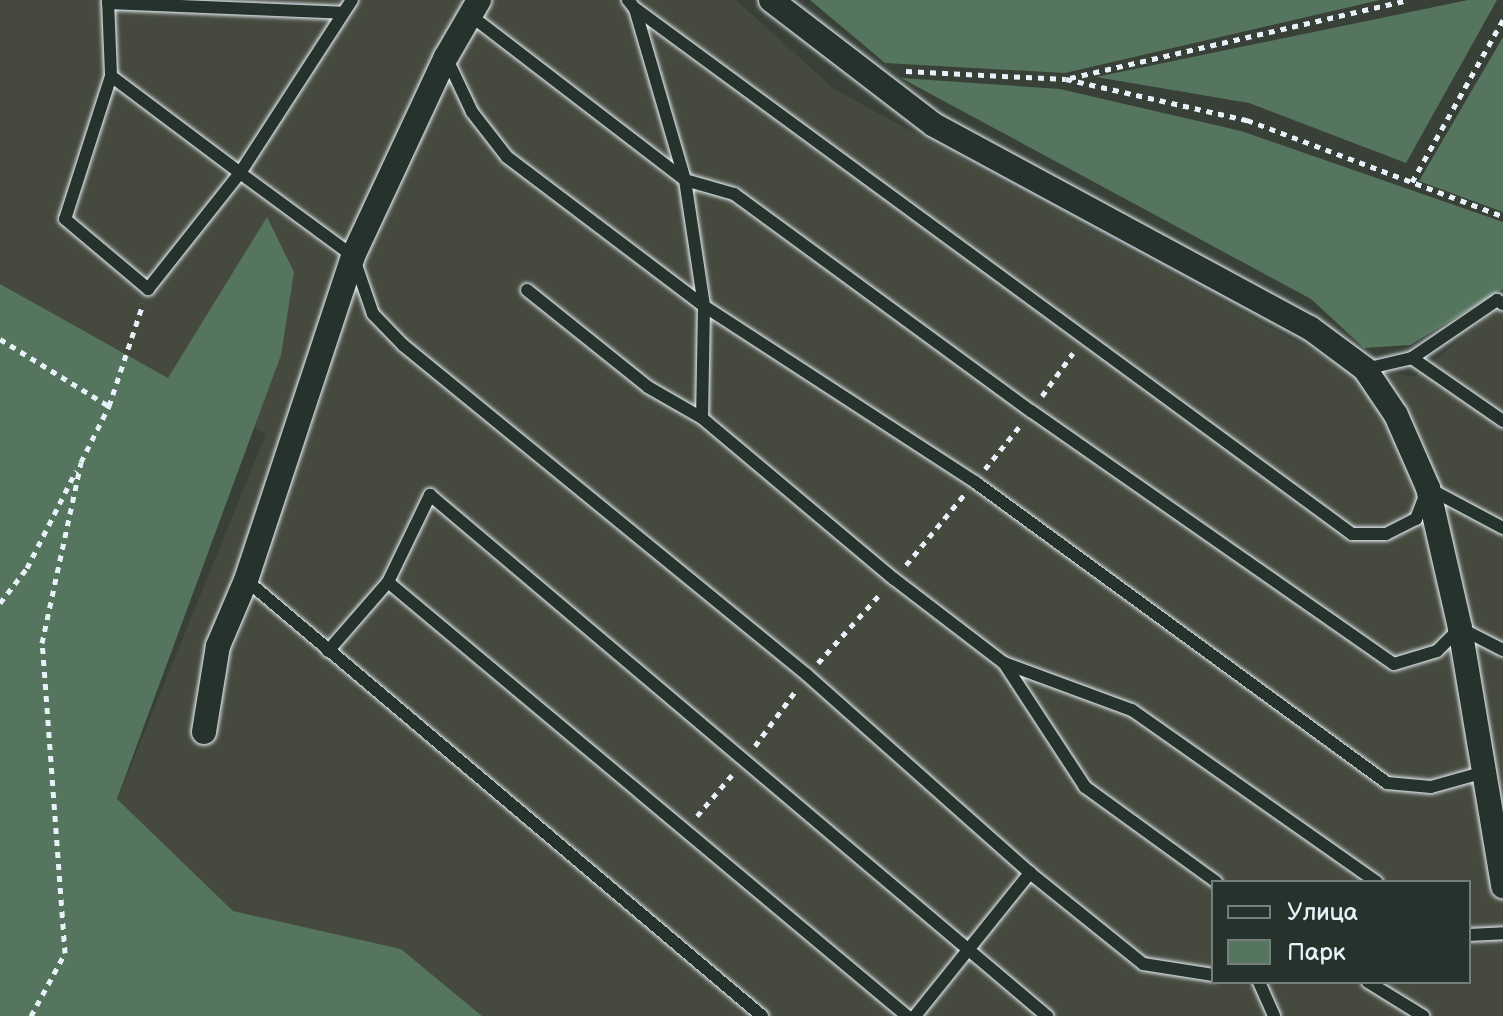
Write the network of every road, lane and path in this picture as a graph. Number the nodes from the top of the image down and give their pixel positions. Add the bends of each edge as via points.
1 (352, 0) edge
2 (771, 0) edge
3 (1408, 0) edge
4 (108, 2) edge
5 (632, 4) edge
6 (475, 8) edge
7 (343, 13) junction
8 (1503, 20) edge
9 (446, 57) junction
10 (901, 71) dead end
11 (111, 76) junction
12 (1066, 79) junction
13 (240, 173) junction
14 (685, 180) junction
15 (1412, 182) junction
16 (1503, 216) edge
17 (353, 256) junction
18 (148, 289) junction
19 (527, 290) dead end
20 (1503, 304) edge
21 (704, 306) junction
22 (1085, 336) junction
23 (0, 339) edge
24 (1412, 358) junction
25 (1365, 369) junction
26 (109, 406) junction
27 (1031, 411) junction
28 (702, 418) junction
29 (1503, 421) edge
30 (81, 462) junction
31 (975, 482) junction
32 (1428, 488) junction
33 (1503, 528) edge
34 (894, 579) junction
35 (246, 580) junction
36 (388, 582) junction
37 (0, 603) edge
38 (1460, 628) junction
39 (1503, 650) edge
40 (328, 651) junction
41 (1004, 663) junction
42 (807, 675) junction
43 (204, 732) dead end
44 (1481, 773) junction
45 (1030, 873) junction
46 (1213, 880) edge
47 (1374, 880) edge
48 (1503, 886) edge
49 (1503, 933) edge
50 (1471, 935) edge
51 (970, 949) junction
52 (1211, 975) edge
53 (1259, 984) edge
54 (1371, 984) edge
55 (31, 1016) edge
56 (762, 1016) edge
57 (907, 1016) edge
58 (915, 1016) edge
59 (1047, 1016) edge
60 (1274, 1016) edge
61 (1423, 1016) edge

1 - 7 lane
2 - 25 street via 934,125 1310,328
3 - 12 path
4 - 7 lane
4 - 11 lane
5 - 14 lane
5 - 22 lane
6 - 9 street
6 - 14 lane
7 - 13 lane
8 - 15 path
9 - 17 street
9 - 21 lane via 472,112 507,157
10 - 12 path
11 - 13 lane
11 - 18 lane via 65,219
12 - 15 path via 1247,120
13 - 17 lane
13 - 18 lane
14 - 21 lane
14 - 27 lane via 734,194
15 - 16 path
17 - 35 street
17 - 42 lane via 373,314 403,345
18 - 26 path
19 - 28 lane via 648,387
20 - 24 lane via 1497,300
21 - 28 lane
21 - 31 lane
22 - 27 path
22 - 32 lane via 1352,534 1386,534 1416,519
23 - 26 path
24 - 25 lane
24 - 29 lane
25 - 32 street via 1396,415
26 - 30 path
27 - 31 path
27 - 38 lane via 1394,664 1437,651
28 - 34 lane
30 - 37 path via 27,568
30 - 55 path via 42,643 65,953
31 - 34 path
31 - 44 lane via 1387,783 1431,787
32 - 33 lane
32 - 38 street
34 - 41 lane
34 - 42 path
35 - 40 lane
35 - 43 street via 218,646
36 - 40 lane
36 - 51 lane via 430,495
36 - 57 lane
38 - 39 lane
38 - 44 street
40 - 56 lane
41 - 46 lane via 1085,787
41 - 47 lane via 1132,710
42 - 45 lane
44 - 48 street
45 - 51 lane
45 - 52 lane via 1143,964
49 - 50 lane
51 - 58 lane
51 - 59 lane
53 - 60 lane
54 - 61 lane

